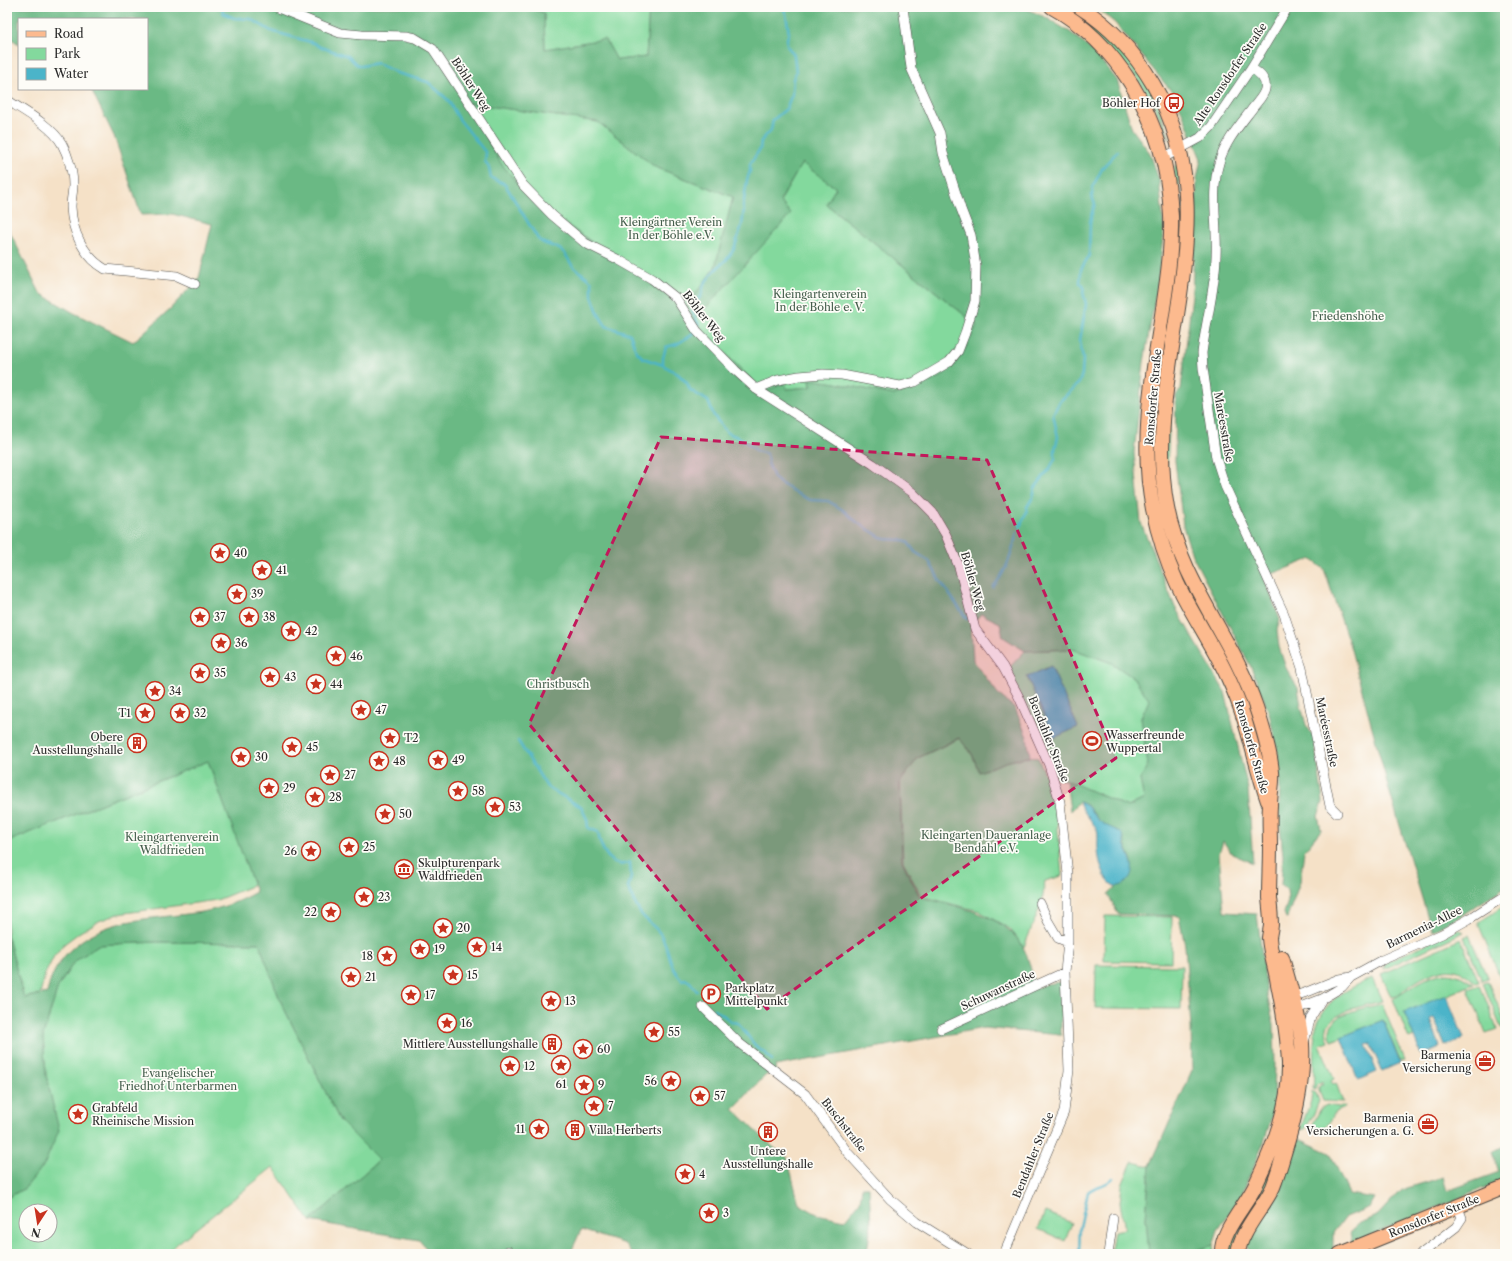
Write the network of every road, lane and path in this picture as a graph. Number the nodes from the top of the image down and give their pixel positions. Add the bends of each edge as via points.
1 (276, 7) edge
2 (903, 7) edge
3 (1052, 7) edge
4 (1080, 7) edge
5 (1288, 7) edge
6 (1250, 68) junction
7 (7, 100) edge
8 (1180, 150) junction
9 (1163, 158) junction
10 (195, 284) dead end
11 (756, 389) junction
12 (975, 630) joint
13 (1270, 806) junction
14 (1337, 813) dead end
15 (1505, 896) edge
16 (1040, 903) dead end
17 (1068, 942) junction
18 (1065, 972) junction
19 (1351, 977) junction
20 (1322, 1000) junction
21 (1288, 1004) junction
22 (703, 1007) dead end
23 (941, 1029) dead end
24 (1302, 1051) junction
25 (1505, 1188) edge
26 (1458, 1207) junction
27 (1113, 1218) dead end
28 (968, 1254) edge
29 (1004, 1254) edge
30 (1108, 1254) edge
31 (1222, 1254) edge
32 (1238, 1254) edge
33 (1340, 1254) edge
34 (1421, 1254) edge

1 - 11 street, Böhler Weg via 340,33 406,36 415,38 433,50 523,185 552,215 585,243 652,279 676,298 702,336
2 - 11 street via 911,68 940,133 943,153 971,235 976,266 975,301 966,333 958,352 950,362 915,382 900,386 823,374 778,380
3 - 9 main road, Ronsdorfer Straße via 1088,32 1125,74 1145,108
4 - 8 main road, Ronsdorfer Straße via 1118,38 1140,64 1159,94
5 - 6 street, Alte Ronsdorfer Straße
6 - 8 street, Alte Ronsdorfer Straße via 1209,130
6 - 14 street, Maréesstraße via 1258,72 1264,80 1265,88 1232,134 1218,164 1215,185 1216,259 1202,353 1203,368 1218,463 1225,486 1284,614 1302,668 1330,806
7 - 10 street via 49,129 62,143 73,184 71,206 74,227 82,246 94,263 104,268 177,276
8 - 9 street, Alte Ronsdorfer Straße
8 - 13 main road, Ronsdorfer Straße via 1186,189 1187,229 1164,411 1162,454 1165,494 1173,535 1183,561 1196,590 1235,658 1257,709 1272,769
9 - 13 main road, Ronsdorfer Straße via 1169,190 1171,241 1149,416 1148,456 1152,507 1174,577 1224,668 1237,698
11 - 12 street, Böhler Weg via 873,464 912,492 932,513 946,535 959,567
12 - 17 street, Bendahler Straße via 1003,667 1019,697 1049,765 1056,788 1060,802 1068,874
13 - 21 main road, Ronsdorfer Straße via 1269,938
15 - 19 street, Barmenia-Allee via 1442,934 1382,960
16 - 17 street via 1058,938
17 - 18 street, Bendahler Straße
18 - 23 street, Schuwanstraße
18 - 29 street, Bendahler Straße via 1069,1070 1064,1112
19 - 20 street, Barmenia-Allee via 1342,987
19 - 21 street, Barmenia-Allee via 1307,992
20 - 21 street, Barmenia-Allee
20 - 24 street, Barmenia-Allee via 1311,1017
21 - 24 main road, Ronsdorfer Straße
21 - 31 main road, Ronsdorfer Straße via 1289,1064 1280,1124 1249,1199 1222,1241
22 - 28 street, Buschstraße via 739,1043 805,1094 848,1153 890,1199 917,1222
24 - 32 main road, Ronsdorfer Straße via 1298,1099 1291,1132 1267,1200 1245,1233
25 - 26 main road, Ronsdorfer Straße
26 - 33 main road, Ronsdorfer Straße
26 - 34 street via 1462,1218 1456,1227
27 - 30 street

